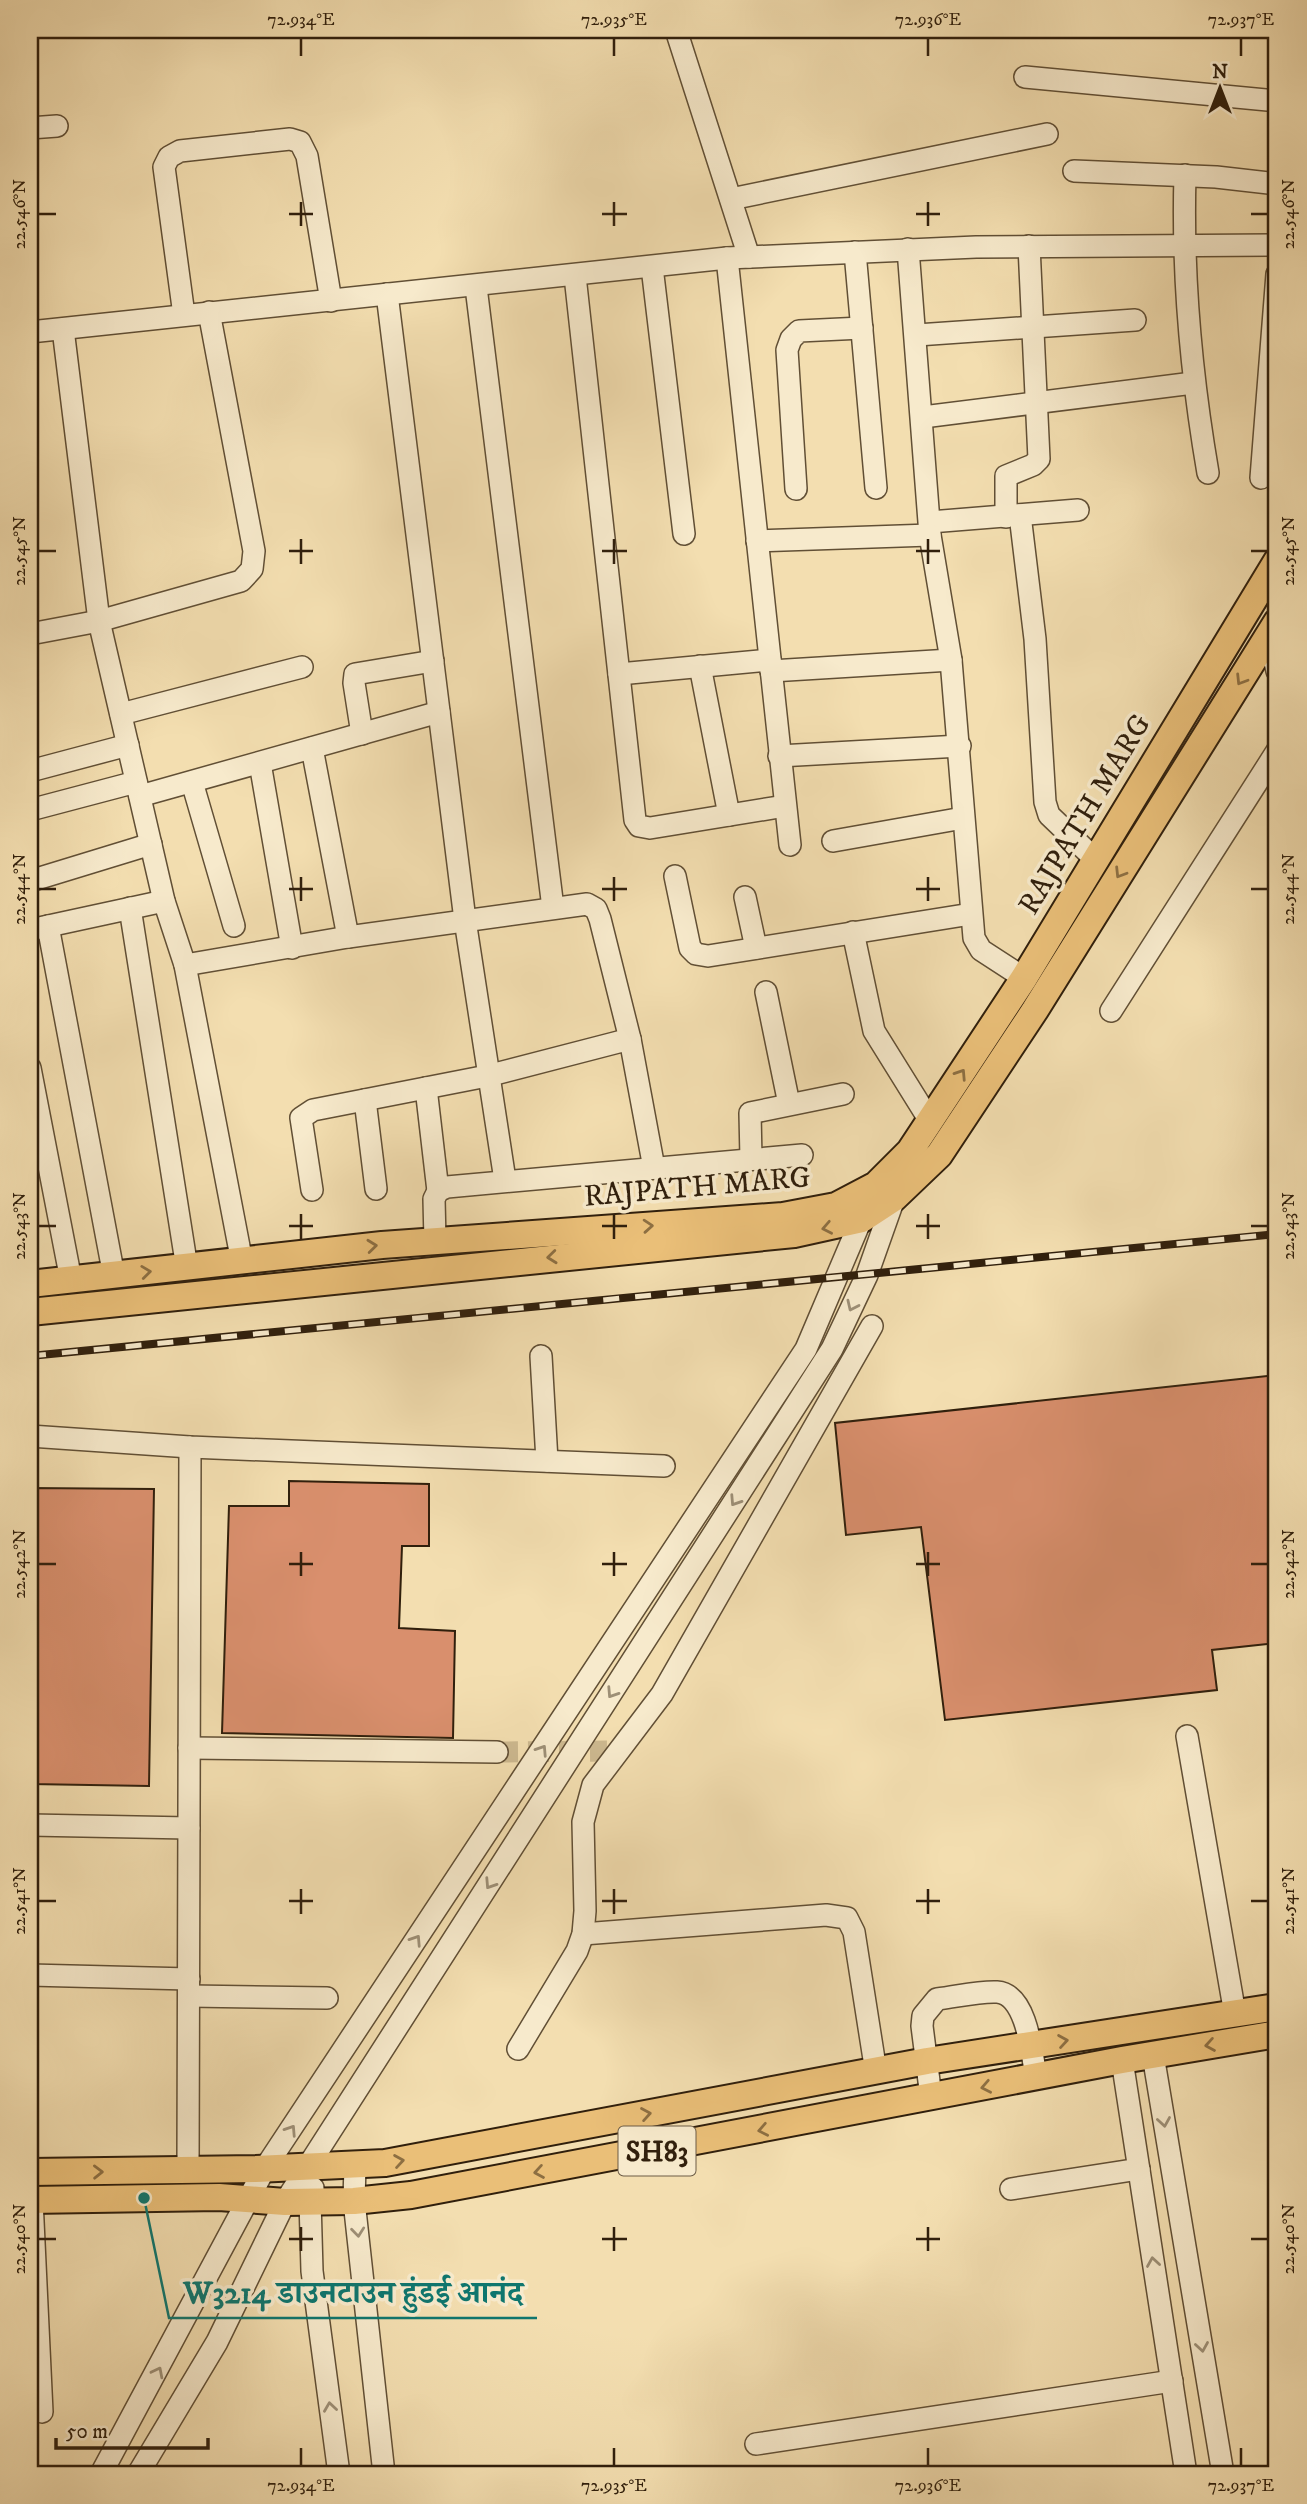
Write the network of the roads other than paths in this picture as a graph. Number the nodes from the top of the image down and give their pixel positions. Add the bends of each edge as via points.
1 (676, 30) edge
2 (1025, 77) dead end
3 (1277, 101) edge
4 (57, 126) dead end
5 (30, 128) edge
6 (1047, 134) dead end
7 (1074, 171) dead end
8 (1185, 175) junction
9 (1277, 184) edge
10 (731, 199) junction
11 (1183, 245) junction
12 (1277, 245) edge
13 (1030, 246) junction
14 (908, 249) junction
15 (855, 252) junction
16 (749, 257) junction
17 (727, 258) junction
18 (652, 267) junction
19 (1277, 274) edge
20 (575, 276) junction
21 (476, 287) junction
22 (387, 293) junction
23 (1276, 298) edge
24 (331, 301) junction
25 (209, 312) junction
26 (184, 316) junction
27 (1135, 320) dead end
28 (1034, 327) junction
29 (862, 328) junction
30 (63, 329) junction
31 (30, 332) edge
32 (917, 335) junction
33 (1193, 383) junction
34 (1038, 402) junction
35 (923, 417) junction
36 (1208, 473) dead end
37 (1261, 478) dead end
38 (877, 488) dead end
39 (796, 489) dead end
40 (1078, 510) dead end
41 (1013, 516) junction
42 (930, 528) junction
43 (684, 534) dead end
44 (757, 541) junction
45 (1277, 561) edge
46 (99, 621) junction
47 (1273, 629) edge
48 (30, 634) edge
49 (951, 660) junction
50 (433, 661) junction
51 (771, 665) junction
52 (700, 666) junction
53 (302, 667) dead end
54 (1277, 671) edge
55 (619, 674) junction
56 (439, 712) junction
57 (121, 714) junction
58 (362, 734) junction
59 (128, 745) junction
60 (960, 746) junction
61 (312, 748) junction
62 (1277, 751) edge
63 (779, 756) junction
64 (260, 763) junction
65 (30, 771) edge
66 (192, 782) junction
67 (138, 789) junction
68 (785, 806) junction
69 (30, 810) edge
70 (729, 815) junction
71 (963, 818) junction
72 (833, 841) dead end
73 (151, 844) junction
74 (790, 845) dead end
75 (1096, 860) junction
76 (675, 876) dead end
77 (30, 881) edge
78 (746, 897) dead end
79 (164, 901) junction
80 (130, 908) junction
81 (553, 908) junction
82 (971, 914) junction
83 (465, 920) junction
84 (234, 926) dead end
85 (39, 928) edge
86 (853, 932) junction
87 (348, 937) junction
88 (292, 948) junction
89 (756, 948) junction
90 (186, 965) junction
91 (1024, 978) junction
92 (765, 992) dead end
93 (1111, 1011) dead end
94 (630, 1039) junction
95 (30, 1068) edge
96 (487, 1076) junction
97 (426, 1088) junction
98 (843, 1094) dead end
99 (365, 1100) junction
100 (789, 1104) junction
101 (930, 1121) junction
102 (802, 1154) dead end
103 (751, 1159) junction
104 (654, 1168) junction
105 (505, 1180) junction
106 (376, 1189) dead end
107 (313, 1190) dead end
108 (438, 1191) junction
109 (885, 1192) junction
110 (862, 1219) junction
111 (435, 1241) junction
112 (242, 1262) junction
113 (187, 1268) junction
114 (114, 1276) junction
115 (71, 1280) junction
116 (30, 1284) edge
117 (30, 1312) edge
118 (872, 1326) dead end
119 (541, 1356) dead end
120 (30, 1436) edge
121 (190, 1447) junction
122 (547, 1461) junction
123 (664, 1466) dead end
124 (1187, 1736) dead end
125 (189, 1748) junction
126 (497, 1752) tunnel mouth
127 (30, 1825) edge
128 (189, 1828) junction
129 (583, 1934) junction
130 (30, 1975) edge
131 (189, 1988) junction
132 (327, 1998) dead end
133 (1277, 2007) edge
134 (1236, 2014) junction
135 (1277, 2034) edge
136 (1030, 2046) junction
137 (518, 2049) dead end
138 (1153, 2055) junction
139 (1122, 2060) junction
140 (927, 2062) junction
141 (877, 2072) junction
142 (1036, 2077) junction
143 (931, 2097) junction
144 (355, 2164) junction
145 (314, 2167) junction
146 (265, 2168) junction
147 (1139, 2169) junction
148 (188, 2170) junction
149 (30, 2172) edge
150 (1011, 2189) dead end
151 (248, 2198) junction
152 (31, 2200) edge
153 (355, 2200) junction
154 (298, 2201) junction
155 (1172, 2381) junction
156 (42, 2412) dead end
157 (756, 2444) dead end
158 (101, 2474) edge
159 (138, 2474) edge
160 (339, 2474) edge
161 (384, 2474) edge
162 (1186, 2474) edge
163 (1223, 2474) edge

1 - 10 street
2 - 3 street
4 - 5 street
6 - 10 street
7 - 8 street
8 - 9 street
8 - 11 street
10 - 16 street
11 - 12 street
11 - 13 street
11 - 33 street
13 - 14 street
13 - 28 street
14 - 15 street
14 - 32 street
15 - 16 street
15 - 29 street
16 - 17 street
17 - 18 street
17 - 44 street
18 - 20 street
18 - 43 street
19 - 23 street
20 - 21 street
20 - 55 street
21 - 22 street
21 - 81 street
22 - 24 street
22 - 50 street
23 - 37 street
24 - 25 street
24 - 26 street via 307,156 300,142 290,139 180,151 169,157 164,167
25 - 26 street
25 - 46 street via 254,551 252,569 241,581
26 - 30 street
27 - 28 street
28 - 32 street
28 - 34 street
29 - 38 street
29 - 39 street via 799,331 791,339 787,350
30 - 31 street
30 - 46 street
32 - 35 street
33 - 34 street
33 - 36 street
34 - 35 street
34 - 41 street via 1039,459 1006,477
35 - 42 street
40 - 41 street
41 - 42 street
41 - 75 street via 1035,639 1045,802 1049,815
42 - 44 street
42 - 49 street
44 - 51 street
45 - 75 main road, RAJPATH MARG
46 - 48 street
46 - 57 street
47 - 54 street
47 -> 109 main road, RAJPATH MARG via 946,1144
49 - 51 street
49 - 60 street
50 - 56 street
50 - 58 street via 355,674
51 - 52 street
51 - 63 street
52 - 55 street
52 - 70 street
53 - 57 street
55 - 70 street via 639,827
56 - 58 street
56 - 83 street
57 - 59 street
58 - 61 street
59 - 65 street
59 - 67 street
60 - 63 street
60 - 71 street
61 - 64 street
61 - 87 street
62 - 93 street
63 - 68 street
64 - 66 street
64 - 88 street
66 - 67 street
66 - 84 street
67 - 69 street
67 - 73 street
68 - 70 street
68 - 74 street
71 - 72 street
71 - 82 street
73 - 77 street
73 - 79 street
75 - 91 main road, RAJPATH MARG
76 - 89 street via 690,948 696,954
78 - 89 street
79 - 80 street
79 - 90 street
80 - 85 street
80 - 113 street
81 - 83 street
81 - 94 street via 587,904 596,909
82 - 86 street
82 - 91 street via 981,950
83 - 87 street
83 - 96 street
85 - 114 street
86 - 89 street
86 - 101 street via 874,1031
87 - 88 street
88 - 90 street
90 - 112 street
101 -> 91 main road, RAJPATH MARG
92 - 100 street
94 - 96 street
94 - 104 street
95 - 115 street
96 - 97 street
96 - 105 street
97 - 99 street
97 - 108 street
98 - 100 street
99 - 106 street
99 - 107 street via 313,1110 301,1118
100 - 103 street via 750,1113
101 - 109 main road, RAJPATH MARG
102 - 103 street
103 - 104 street
104 - 105 street
105 - 108 street
108 - 111 street via 434,1199
109 - 110 main road, RAJPATH MARG
111 -> 109 main road, RAJPATH MARG via 783,1216
109 -> 145 street via 867,1275 832,1349
110 -> 117 main road, RAJPATH MARG via 794,1234
146 -> 110 street via 806,1349
112 -> 111 main road, RAJPATH MARG
112 - 113 main road, RAJPATH MARG
114 -> 113 main road, RAJPATH MARG
114 - 115 main road, RAJPATH MARG
115 - 116 main road, RAJPATH MARG
118 - 129 street via 662,1693 613,1751 593,1785 583,1822
119 - 122 street
120 - 121 street
121 - 122 street
121 - 125 street
122 - 123 street
124 - 134 street
125 - 126 street
125 - 128 street
127 - 128 street
128 - 131 street
129 - 137 street
129 - 141 street via 826,1915 847,1918 854,1932
130 - 131 street
131 - 132 street
131 - 148 street
133 - 134 main road, SH83
136 -> 134 main road, SH83
135 -> 138 main road, SH83
136 - 140 main road, SH83
136 - 140 street via 1017,2003 1005,1994 937,1999 923,2015
136 - 142 street
138 - 139 main road, SH83
138 -> 163 street
139 - 142 main road, SH83
139 - 147 street
140 - 141 main road, SH83
140 - 143 street
144 -> 141 main road, SH83 via 459,2151
142 -> 143 main road, SH83
143 -> 153 main road, SH83 via 411,2195
144 - 145 main road, SH83
144 - 153 street
145 - 146 main road, SH83
145 - 154 street
146 - 148 main road, SH83
146 - 151 street
147 - 150 street
155 -> 147 street
149 -> 148 main road, SH83
151 - 152 main road, SH83
151 - 154 main road, SH83
158 -> 151 street
152 - 156 street
153 - 154 main road, SH83
153 -> 161 street
154 - 159 street
160 -> 154 street via 313,2271
155 - 157 street
155 - 162 street

